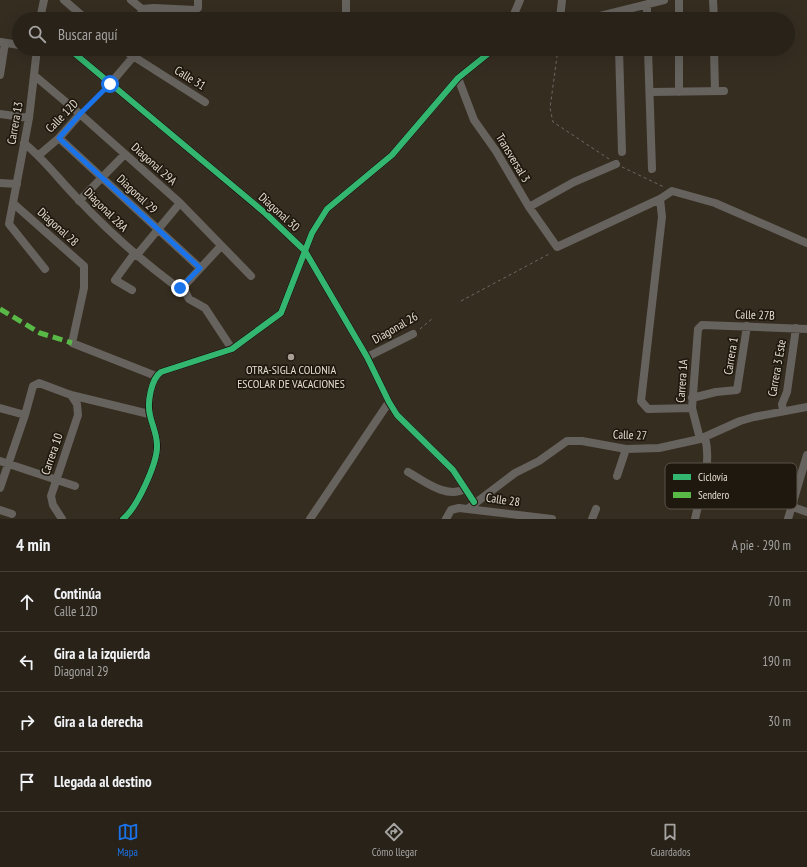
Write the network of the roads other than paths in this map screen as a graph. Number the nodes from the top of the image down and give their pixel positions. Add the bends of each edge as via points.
1 (44, 0) edge
2 (64, 0) edge
3 (131, 0) edge
4 (346, 0) edge
5 (520, 0) edge
6 (562, 0) edge
7 (664, 0) edge
8 (679, 0) edge
9 (713, 0) edge
10 (650, 3) edge
11 (154, 4) edge
12 (198, 4) edge
13 (142, 9) junction
14 (41, 12) edge
15 (78, 12) edge
16 (141, 12) edge
17 (346, 12) edge
18 (515, 12) edge
19 (561, 12) edge
20 (627, 12) edge
21 (679, 12) edge
22 (714, 12) edge
23 (2, 42) edge
24 (12, 44) edge
25 (36, 56) edge
26 (77, 56) edge
27 (132, 56) edge
28 (138, 56) edge
29 (485, 56) edge
30 (618, 56) edge
31 (648, 56) edge
32 (679, 56) edge
33 (714, 56) edge
34 (0, 75) edge
35 (35, 76) junction
36 (458, 78) junction
37 (110, 84) junction
38 (715, 91) junction
39 (724, 91) dead end
40 (650, 92) junction
41 (679, 92) junction
42 (205, 102) dead end
43 (0, 114) edge
44 (80, 114) junction
45 (29, 118) junction
46 (59, 138) junction
47 (24, 143) junction
48 (622, 152) dead end
49 (125, 154) junction
50 (39, 155) junction
51 (616, 164) road end
52 (652, 169) dead end
53 (102, 178) junction
54 (0, 183) edge
55 (17, 184) junction
56 (660, 199) junction
57 (79, 200) junction
58 (180, 203) junction
59 (14, 204) junction
60 (529, 207) junction
61 (159, 230) junction
62 (807, 243) edge
63 (221, 246) junction
64 (305, 251) junction
65 (135, 255) junction
66 (200, 268) junction
67 (45, 269) dead end
68 (251, 276) dead end
69 (180, 287) junction
70 (132, 290) dead end
71 (702, 325) joint
72 (747, 326) junction
73 (796, 328) junction
74 (807, 328) edge
75 (413, 334) road end
76 (232, 349) junction
77 (367, 357) junction
78 (156, 376) junction
79 (71, 395) junction
80 (692, 398) junction
81 (389, 402) junction
82 (807, 407) edge
83 (0, 408) edge
84 (692, 408) junction
85 (783, 411) junction
86 (149, 414) junction
87 (25, 415) junction
88 (703, 438) junction
89 (626, 449) junction
90 (807, 455) edge
91 (4, 462) edge
92 (707, 463) edge
93 (408, 472) dead end
94 (617, 476) dead end
95 (56, 480) junction
96 (74, 486) dead end
97 (0, 488) edge
98 (465, 489) junction
99 (797, 492) edge
100 (472, 505) junction
101 (797, 508) edge
102 (596, 509) dead end
103 (697, 509) edge
104 (792, 509) edge
105 (0, 510) edge
106 (807, 512) edge
107 (12, 514) dead end
108 (62, 519) edge
109 (123, 519) edge
110 (310, 519) edge
111 (446, 519) edge
112 (552, 519) edge
113 (592, 519) edge
114 (695, 519) edge
115 (788, 519) edge

1 - 14 street
2 - 15 street
3 - 13 street
4 - 17 street
5 - 18 street
6 - 19 street
7 - 10 street
8 - 21 street
9 - 22 street
10 - 20 street
11 - 12 street via 195,10
11 - 13 street
13 - 16 street
23 - 24 street
23 - 34 street
25 - 35 street, Carrera 13
26 - 37 street, Diagonal 30
27 - 37 street
28 - 42 street, Calle 31
29 - 36 street
30 - 48 street
31 - 40 street
32 - 41 street
33 - 38 street
35 - 44 street, Diagonal 29A
35 - 45 street, Carrera 13
36 - 60 street, Transversal 3 via 474,120 496,151
36 - 64 street via 392,155 327,209 312,233
37 - 64 street, Diagonal 30 via 265,213
38 - 39 street
38 - 41 street
40 - 41 street
40 - 52 street
43 - 45 street
44 - 46 street, Calle 12D
44 - 49 street, Diagonal 29A
45 - 47 street, Carrera 13
46 - 50 street, Calle 12D
46 - 53 street, Diagonal 29
47 - 50 street, Diagonal 28A
47 - 55 street, Carrera 13
49 - 53 street
49 - 58 street, Diagonal 29A
50 - 57 street, Diagonal 28A
51 - 60 street via 574,182
53 - 57 street
53 - 61 street, Diagonal 29
54 - 55 street
55 - 59 street, Carrera 13
56 - 60 street, Transversal 3 via 557,247
56 - 62 street via 672,191 715,202
56 - 84 street via 662,217 641,401 648,409
57 - 65 street, Diagonal 28A
58 - 61 street
58 - 63 street, Diagonal 29A
59 - 67 street, Carrera 13 via 9,224
59 - 78 street, Diagonal 28 via 84,266 84,288 72,343
61 - 65 street
61 - 66 street, Diagonal 29
63 - 66 street
63 - 68 street, Diagonal 29A
64 - 76 street via 282,313
64 - 77 street, Diagonal 30
65 - 69 street, Diagonal 28A
65 - 70 street via 116,281
66 - 69 street
69 - 76 street, Diagonal 28A via 189,299 205,308
71 - 72 street, Calle 27B
71 - 80 street, Carrera 1A via 698,329
72 - 73 street, Calle 27B
72 - 80 street, Carrera 1 via 737,390
73 - 74 street, Calle 27B
73 - 85 street, Carrera 3 Este via 787,392 782,404
75 - 77 street, Diagonal 26
76 - 78 street via 161,372
77 - 81 street, Diagonal 30
78 - 86 street via 150,397
79 - 86 street
79 - 87 street via 39,383 35,384
79 - 95 street, Carrera 10 via 77,404 78,415
80 - 84 street, Carrera 1A
81 - 98 street, Diagonal 30 via 408,427 453,470
81 - 110 street
82 - 85 street, Calle 27
83 - 87 street
84 - 88 street, Carrera 1A
85 - 88 street, Calle 27 via 740,421
86 - 109 street via 158,447 138,501
87 - 91 street
88 - 89 street, Calle 27 via 659,448
88 - 92 street, Carrera 1A via 708,451
89 - 94 street
89 - 100 street, Calle 27 via 582,441 567,441 538,461 514,473
90 - 99 street
91 - 95 street
91 - 97 street
93 - 98 street via 443,491 452,493
95 - 96 street
95 - 108 street, Carrera 10 via 51,500
98 - 100 street, Diagonal 30
100 - 111 street, Calle 28 via 454,508
100 - 112 street, Calle 28
101 - 106 street
102 - 113 street
103 - 114 street, Carrera 1A
104 - 115 street
105 - 107 street

